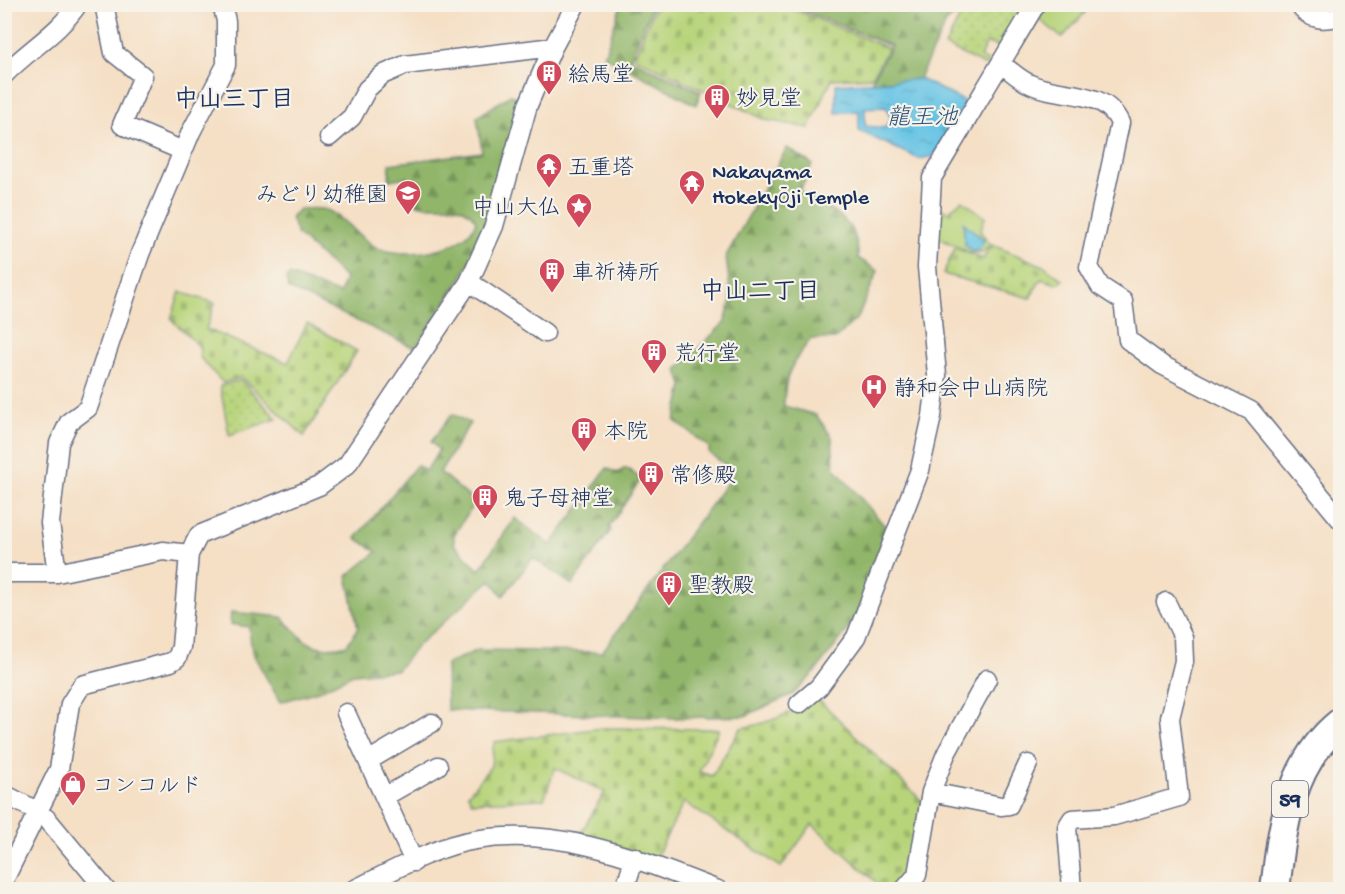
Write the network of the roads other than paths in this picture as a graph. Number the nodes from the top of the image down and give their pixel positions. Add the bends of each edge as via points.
1 (78, 4) edge
2 (104, 4) edge
3 (222, 4) edge
4 (576, 4) edge
5 (1035, 4) edge
6 (1298, 4) edge
7 (1341, 17) edge
8 (553, 46) junction
9 (1001, 63) junction
10 (4, 75) edge
11 (329, 136) dead end
12 (183, 151) junction
13 (469, 282) junction
14 (545, 333) dead end
15 (1341, 519) edge
16 (189, 554) junction
17 (4, 573) edge
18 (57, 573) junction
19 (1166, 602) dead end
20 (987, 680) dead end
21 (799, 704) dead end
22 (346, 713) dead end
23 (432, 723) dead end
24 (1341, 723) edge
25 (368, 761) junction
26 (1028, 764) dead end
27 (438, 766) dead end
28 (931, 792) junction
29 (4, 794) edge
30 (384, 797) junction
31 (39, 812) junction
32 (635, 857) junction
33 (414, 862) junction
34 (4, 880) edge
35 (106, 890) edge
36 (352, 890) edge
37 (624, 890) edge
38 (718, 890) edge
39 (904, 890) edge
40 (1072, 890) edge
41 (1275, 890) edge

1 - 10 street via 64,23
2 - 12 street via 114,53 142,76 122,125
3 - 12 street via 226,65
4 - 8 street
5 - 9 street
6 - 7 street via 1310,17
8 - 11 street via 405,65 382,75 367,89 352,117
8 - 13 street via 528,105 494,226
9 - 15 street via 1029,84 1096,99 1120,123 1089,267 1100,286 1123,301 1128,340 1162,365 1251,411
9 - 21 street via 932,178 930,188 927,267 937,375 920,470 856,637 819,687
12 - 18 street via 140,254 88,408 69,422 59,443 50,523
13 - 14 street
13 - 16 street via 347,465 319,486 199,535
16 - 18 street via 163,551
16 - 31 street via 177,658 82,686 70,704 59,769
17 - 18 street
19 - 40 street via 1183,637 1184,662 1170,718 1179,797 1114,816 1072,819 1067,828
20 - 28 street via 946,754
22 - 25 street
23 - 25 street
24 - 41 main road, 59 via 1306,764 1290,798 1280,837
25 - 30 street
26 - 28 street via 1009,805 1001,807
27 - 30 street
28 - 39 street via 917,875
29 - 31 street
30 - 33 street
31 - 34 street
31 - 35 street
32 - 33 street via 581,842 514,837 474,840
32 - 37 street
32 - 38 street
33 - 36 street

